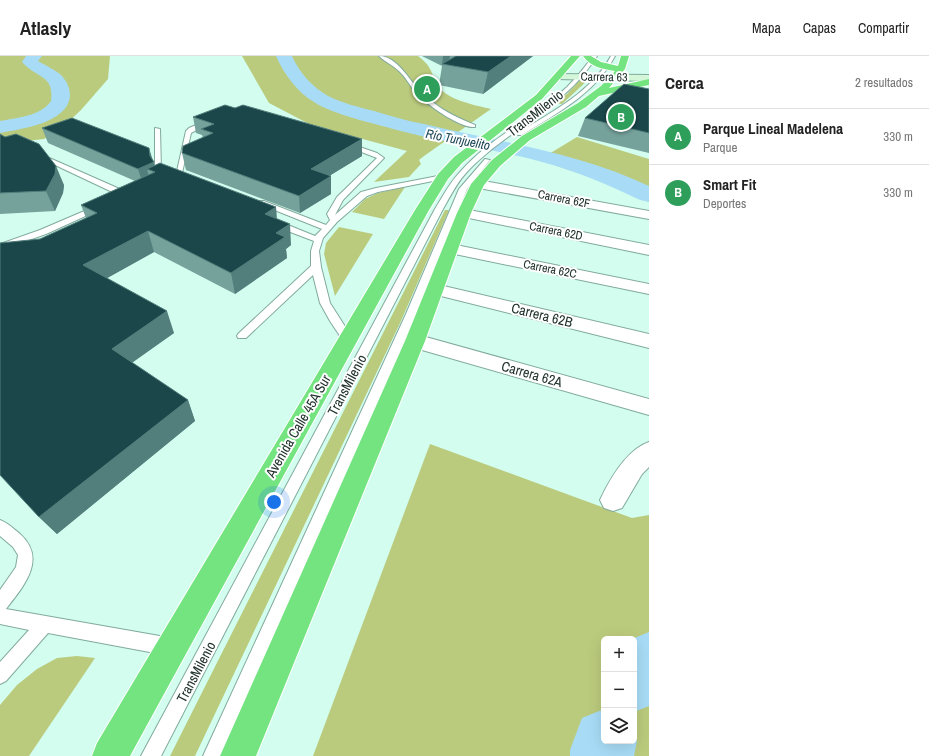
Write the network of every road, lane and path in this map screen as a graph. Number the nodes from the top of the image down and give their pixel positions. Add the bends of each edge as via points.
1 (381, 56) edge
2 (576, 56) edge
3 (613, 56) edge
4 (626, 56) edge
5 (591, 58) edge
6 (633, 63) dead end
7 (607, 66) junction
8 (621, 69) junction
9 (649, 73) edge
10 (558, 77) junction
11 (579, 77) junction
12 (598, 77) junction
13 (615, 77) junction
14 (649, 78) edge
15 (649, 82) edge
16 (594, 97) junction
17 (218, 119) edge
18 (157, 129) dead end
19 (180, 132) dead end
20 (521, 138) junction
21 (344, 144) edge
22 (492, 145) junction
23 (34, 153) edge
24 (184, 173) junction
25 (443, 177) junction
26 (478, 184) junction
27 (254, 200) edge
28 (464, 213) junction
29 (649, 215) edge
30 (267, 220) edge
31 (334, 220) junction
32 (327, 228) junction
33 (318, 240) junction
34 (0, 247) edge
35 (451, 249) junction
36 (649, 250) edge
37 (316, 267) junction
38 (436, 289) junction
39 (649, 289) edge
40 (242, 336) dead end
41 (348, 339) junction
42 (415, 341) junction
43 (649, 341) edge
44 (649, 407) edge
45 (649, 452) edge
46 (613, 500) dead end
47 (0, 527) edge
48 (0, 603) edge
49 (0, 616) edge
50 (45, 624) junction
51 (172, 647) junction
52 (0, 675) edge
53 (110, 756) edge
54 (152, 756) edge
55 (213, 756) edge
56 (238, 756) edge

1 - 22 lane via 401,70 418,92 433,105
2 - 10 highway, Avenida Calle 45A Sur
3 - 7 lane, TransMilenio
4 - 6 highway
4 - 8 highway
5 - 7 highway
5 - 11 lane, TransMilenio
7 - 8 highway
7 - 12 lane, TransMilenio
8 - 9 street, Carrera 63
8 - 13 highway
10 - 11 street, Carrera 63
10 - 22 highway, Avenida Calle 45A Sur via 524,109 492,132
11 - 12 street, Carrera 63
11 - 22 lane, TransMilenio via 559,96
12 - 13 street, Carrera 63
12 - 20 lane, TransMilenio via 569,103
13 - 14 street, Carrera 63
13 - 16 highway
15 - 16 highway via 622,87
16 - 20 highway, Avenida Calle 45A Sur
17 - 24 lane via 188,132 182,158
18 - 24 lane via 158,170 166,181
19 - 24 lane via 175,158
20 - 22 highway, Avenida Calle 45A Sur
21 - 31 lane via 381,158 353,184 333,209 331,214
22 - 25 highway, Avenida Calle 45A Sur
22 - 26 highway, Avenida Calle 45A Sur via 487,172
22 - 54 lane, TransMilenio via 454,183 439,209
22 - 55 lane, TransMilenio via 484,163 463,189 411,314
23 - 34 lane via 131,194 43,232
25 - 31 lane via 364,194
25 - 41 highway, Avenida Calle 45A Sur
26 - 28 highway, Avenida Calle 45A Sur
26 - 29 street, Carrera 62F
27 - 32 lane
28 - 35 highway, Avenida Calle 45A Sur
28 - 36 street, Carrera 62D
30 - 33 lane
31 - 32 lane
32 - 33 lane
33 - 37 lane via 315,251
35 - 38 highway, Avenida Calle 45A Sur
35 - 39 street, Carrera 62C
37 - 40 lane
37 - 41 lane via 325,303
38 - 42 highway, Avenida Calle 45A Sur
38 - 43 street, Carrera 62B
41 - 51 highway, Avenida Calle 45A Sur
42 - 44 street, Carrera 62A
42 - 56 highway, Avenida Calle 45A Sur
45 - 46 street via 634,467
47 - 48 lane via 23,548 27,559 23,571
49 - 50 lane
50 - 51 lane
50 - 52 lane
51 - 53 highway, Avenida Calle 45A Sur

